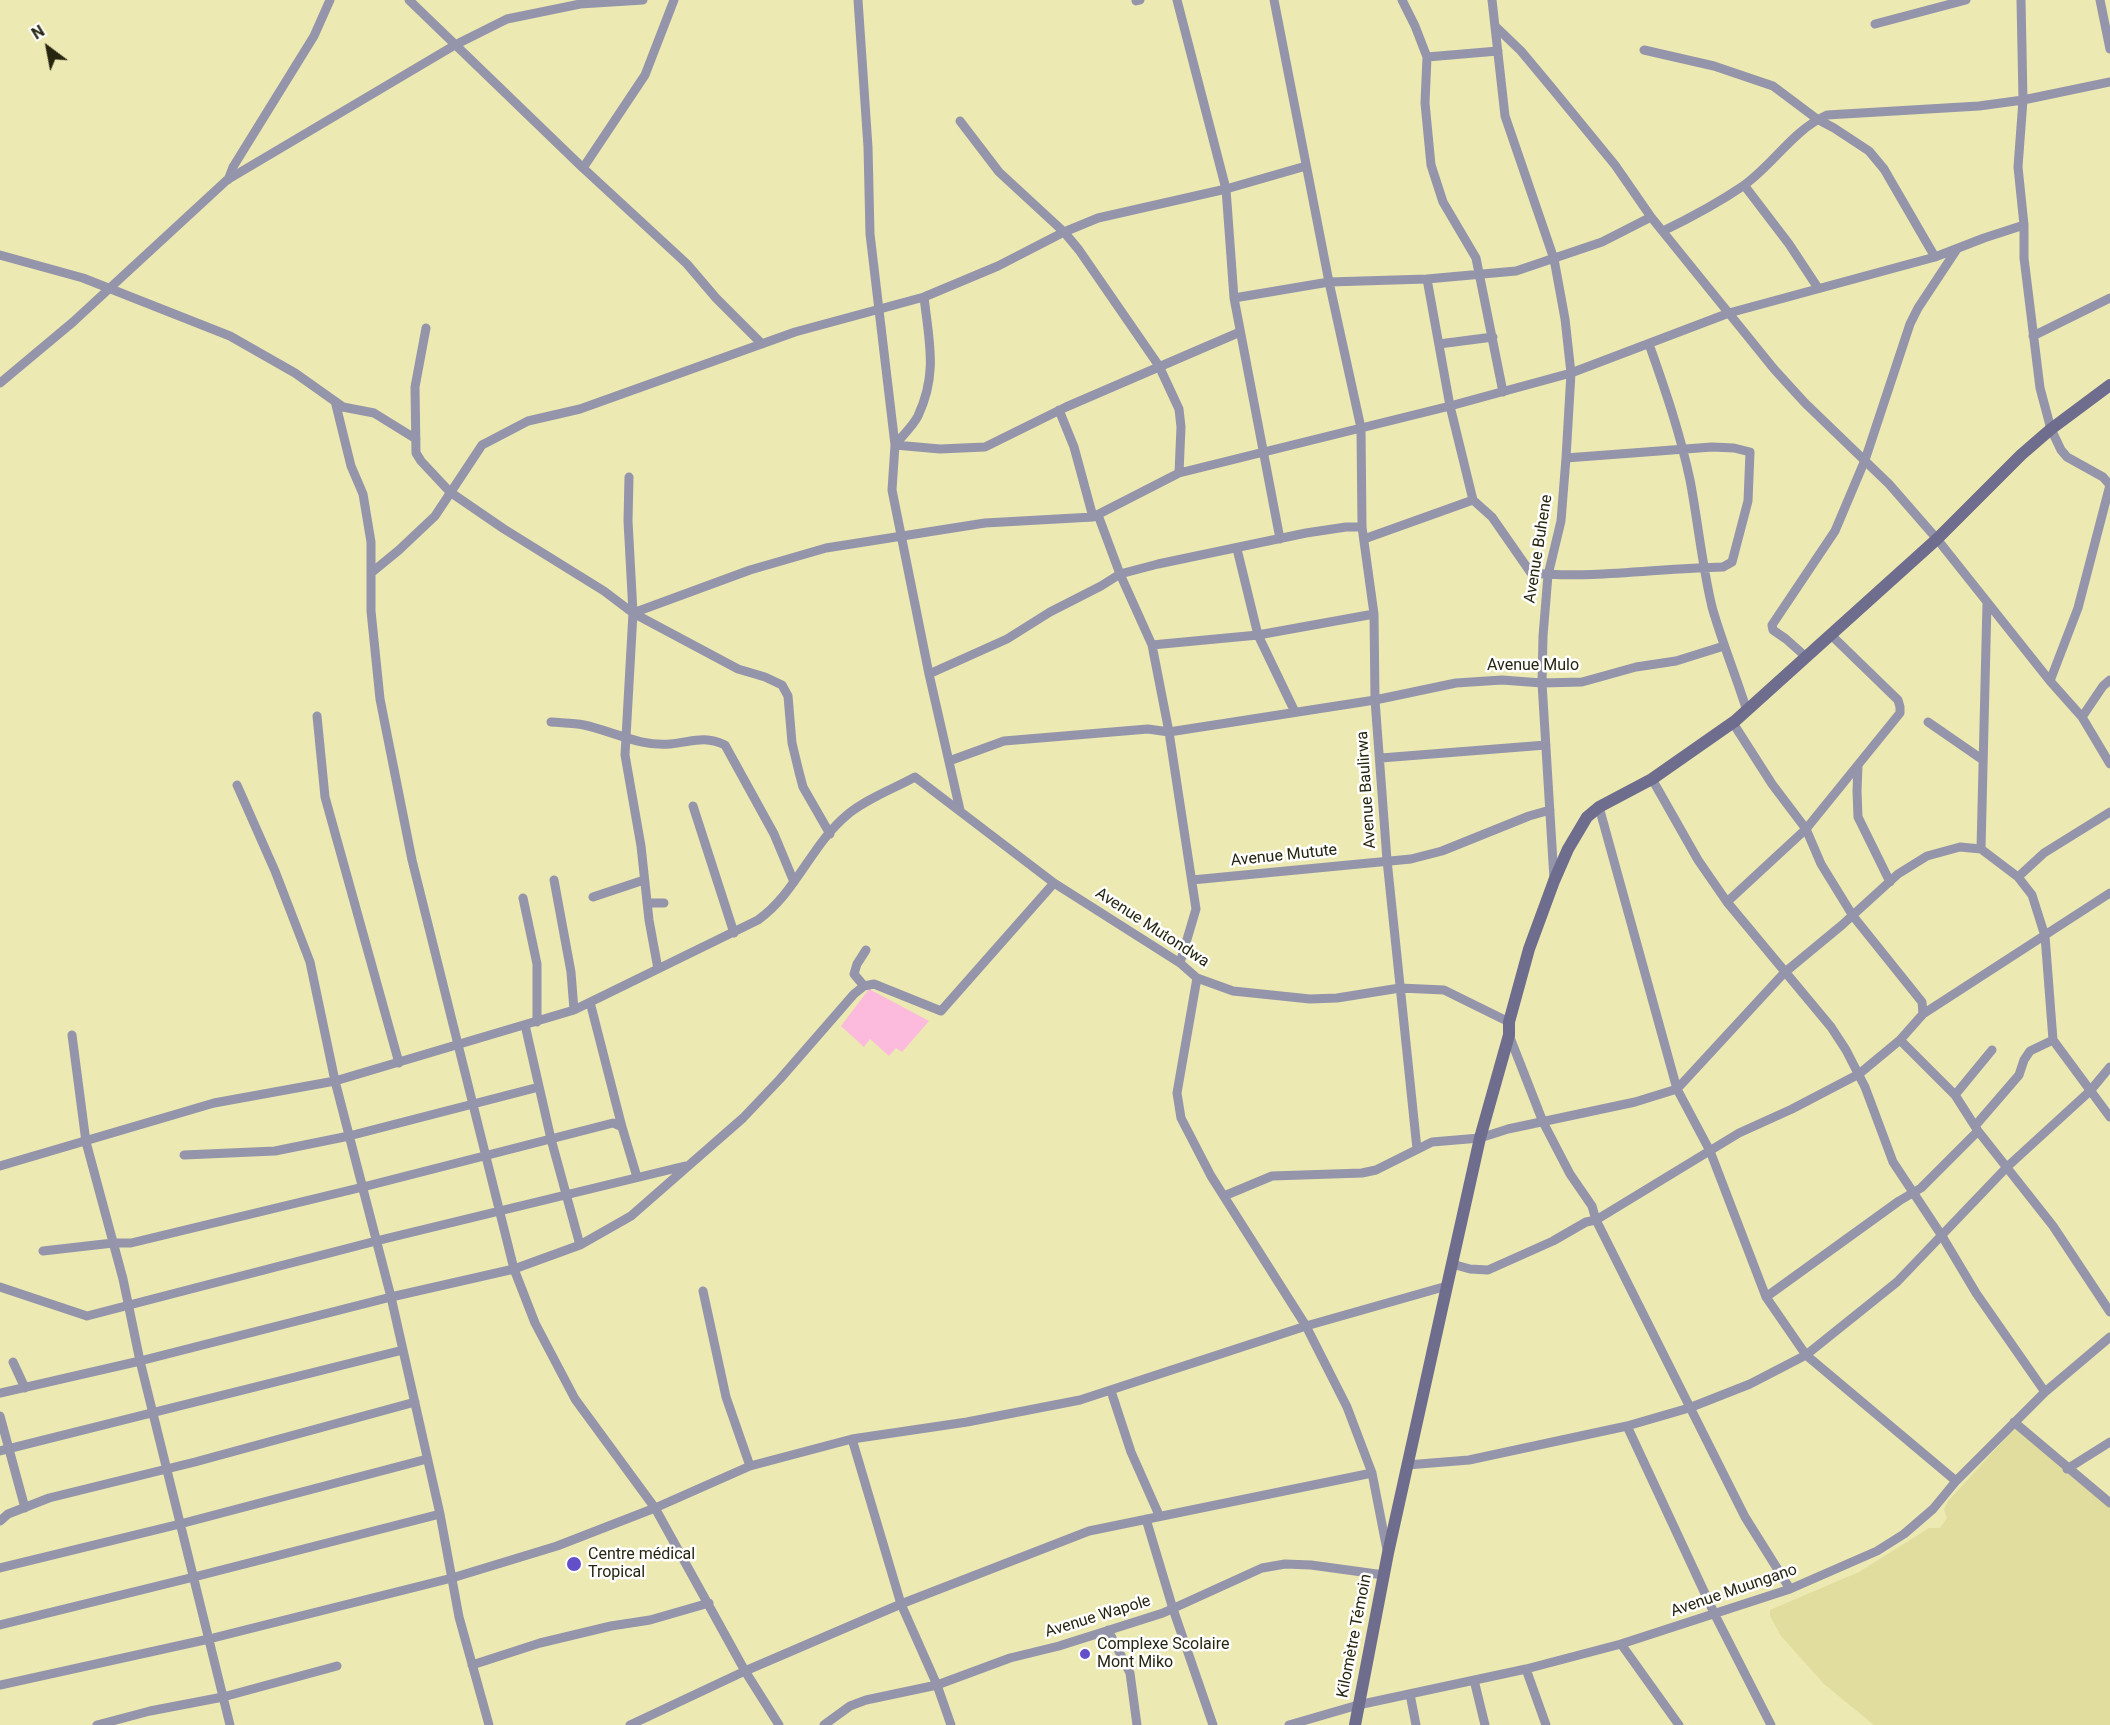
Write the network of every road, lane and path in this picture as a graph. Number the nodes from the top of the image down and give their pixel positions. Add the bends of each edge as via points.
1 (330, 0) edge
2 (409, 0) edge
3 (643, 0) edge
4 (674, 0) edge
5 (858, 0) edge
6 (1177, 0) edge
7 (1274, 0) edge
8 (1402, 0) edge
9 (1492, 0) edge
10 (1966, 0) edge
11 (2021, 0) edge
12 (2100, 0) edge
13 (1875, 24) dead end
14 (1495, 26) junction
15 (455, 45) junction
16 (2110, 49) edge
17 (1644, 50) dead end
18 (1498, 51) junction
19 (1427, 57) junction
20 (2110, 82) edge
21 (2023, 100) junction
22 (1817, 119) junction
23 (960, 121) dead end
24 (1306, 166) junction
25 (583, 168) junction
26 (227, 180) junction
27 (1744, 185) junction
28 (1226, 189) junction
29 (1651, 217) junction
30 (2024, 225) junction
31 (1663, 231) junction
32 (1064, 232) junction
33 (1957, 249) junction
34 (0, 255) edge
35 (1935, 257) junction
36 (1554, 259) junction
37 (1480, 274) junction
38 (1426, 279) junction
39 (1329, 282) junction
40 (110, 288) junction
41 (1818, 288) junction
42 (924, 297) junction
43 (1234, 298) junction
44 (2110, 298) edge
45 (878, 311) junction
46 (1730, 313) junction
47 (426, 328) dead end
48 (1240, 332) junction
49 (2033, 336) junction
50 (1492, 337) junction
51 (762, 344) junction
52 (1439, 344) junction
53 (1649, 344) junction
54 (1159, 366) junction
55 (1571, 374) junction
56 (0, 383) edge
57 (2110, 385) edge
58 (1503, 392) junction
59 (335, 401) junction
60 (1450, 406) junction
61 (1059, 410) junction
62 (1361, 428) junction
63 (2051, 429) junction
64 (416, 439) junction
65 (895, 446) junction
66 (1682, 449) junction
67 (1263, 453) junction
68 (1566, 458) junction
69 (1865, 460) junction
70 (1179, 473) junction
71 (629, 477) dead end
72 (2110, 485) edge
73 (450, 492) junction
74 (1473, 500) junction
75 (1096, 516) junction
76 (1362, 527) junction
77 (901, 537) junction
78 (1280, 539) junction
79 (1364, 539) junction
80 (1937, 539) junction
81 (1237, 549) junction
82 (1703, 567) junction
83 (371, 573) junction
84 (1120, 574) junction
85 (1548, 575) junction
86 (1987, 603) junction
87 (633, 613) junction
88 (1374, 614) junction
89 (1830, 634) junction
90 (1258, 635) junction
91 (1152, 645) junction
92 (1724, 646) junction
93 (1805, 656) junction
94 (929, 674) junction
95 (2110, 680) edge
96 (2050, 681) junction
97 (1542, 683) junction
98 (1376, 700) junction
99 (1748, 711) junction
100 (1295, 712) junction
101 (317, 716) dead end
102 (2082, 717) junction
103 (551, 722) dead end
104 (1928, 722) dead end
105 (1733, 723) junction
106 (1169, 732) junction
107 (626, 737) junction
108 (1546, 745) junction
109 (1381, 758) junction
110 (1983, 760) junction
111 (949, 761) junction
112 (2110, 764) edge
113 (1858, 766) junction
114 (1652, 779) junction
115 (237, 785) dead end
116 (693, 806) dead end
117 (1599, 807) junction
118 (960, 810) junction
119 (1550, 810) junction
120 (2110, 812) edge
121 (1806, 829) junction
122 (830, 834) junction
123 (1981, 849) junction
124 (1388, 860) junction
125 (2018, 877) junction
126 (554, 879) dead end
127 (644, 880) junction
128 (1192, 880) junction
129 (1554, 881) junction
130 (794, 882) junction
131 (1890, 882) junction
132 (1054, 883) junction
133 (2110, 893) edge
134 (593, 897) dead end
135 (523, 898) dead end
136 (1727, 902) junction
137 (647, 903) junction
138 (664, 903) dead end
139 (1853, 916) junction
140 (734, 933) junction
141 (2045, 936) junction
142 (866, 950) dead end
143 (1180, 963) junction
144 (658, 969) junction
145 (1784, 973) junction
146 (1197, 978) junction
147 (864, 987) junction
148 (1400, 988) junction
149 (591, 1002) junction
150 (574, 1010) junction
151 (1923, 1014) junction
152 (537, 1022) junction
153 (525, 1025) junction
154 (1509, 1028) junction
155 (72, 1035) dead end
156 (1900, 1040) junction
157 (2053, 1040) junction
158 (458, 1045) junction
159 (1992, 1050) dead end
160 (399, 1063) junction
161 (2110, 1067) edge
162 (1859, 1074) junction
163 (335, 1081) junction
164 (539, 1087) junction
165 (1677, 1089) junction
166 (2090, 1091) junction
167 (1954, 1095) junction
168 (472, 1104) junction
169 (2110, 1117) edge
170 (1543, 1122) junction
171 (622, 1127) junction
172 (1977, 1128) junction
173 (349, 1136) junction
174 (1480, 1138) junction
175 (552, 1139) junction
176 (86, 1142) junction
177 (1417, 1149) junction
178 (1710, 1151) junction
179 (184, 1155) dead end
180 (485, 1156) junction
181 (0, 1166) edge
182 (688, 1166) junction
183 (2007, 1167) junction
184 (637, 1177) junction
185 (363, 1187) junction
186 (1912, 1192) junction
187 (567, 1194) junction
188 (1224, 1196) junction
189 (499, 1211) junction
190 (1596, 1220) junction
191 (1942, 1236) junction
192 (376, 1241) junction
193 (113, 1243) junction
194 (580, 1245) junction
195 (43, 1251) dead end
196 (1452, 1264) junction
197 (513, 1269) junction
198 (1447, 1286) junction
199 (0, 1287) edge
200 (703, 1291) dead end
201 (391, 1297) junction
202 (1766, 1297) junction
203 (129, 1306) junction
204 (2110, 1311) edge
205 (1306, 1326) junction
206 (2110, 1337) edge
207 (403, 1350) junction
208 (1806, 1355) junction
209 (140, 1361) junction
210 (12, 1362) dead end
211 (25, 1388) junction
212 (1111, 1390) junction
213 (2045, 1392) junction
214 (0, 1394) edge
215 (415, 1402) junction
216 (1689, 1408) junction
217 (153, 1412) junction
218 (0, 1416) edge
219 (2014, 1422) junction
220 (1627, 1426) junction
221 (852, 1439) junction
222 (2110, 1442) edge
223 (4, 1450) edge
224 (427, 1459) junction
225 (1407, 1465) junction
226 (750, 1466) junction
227 (167, 1469) junction
228 (2067, 1469) junction
229 (1372, 1473) junction
230 (1956, 1481) junction
231 (2110, 1503) edge
232 (26, 1508) junction
233 (655, 1508) junction
234 (440, 1514) junction
235 (1158, 1515) junction
236 (1146, 1519) junction
237 (0, 1521) edge
238 (180, 1524) junction
239 (1388, 1553) junction
240 (0, 1568) edge
241 (1384, 1575) junction
242 (194, 1578) junction
243 (452, 1578) junction
244 (1790, 1589) junction
245 (709, 1603) junction
246 (901, 1604) junction
247 (1173, 1608) junction
248 (1715, 1615) junction
249 (0, 1625) edge
250 (1108, 1630) junction
251 (209, 1638) junction
252 (1622, 1644) junction
253 (472, 1665) junction
254 (337, 1666) dead end
255 (1527, 1669) junction
256 (745, 1671) junction
257 (1474, 1680) junction
258 (0, 1685) edge
259 (937, 1685) junction
260 (1410, 1694) junction
261 (223, 1697) junction
262 (1358, 1705) junction
263 (97, 1725) edge
264 (230, 1725) edge
265 (489, 1725) edge
266 (630, 1725) edge
267 (778, 1725) edge
268 (824, 1725) edge
269 (951, 1725) edge
270 (1137, 1725) edge
271 (1213, 1725) edge
272 (1289, 1725) edge
273 (1355, 1725) edge
274 (1416, 1725) edge
275 (1485, 1725) edge
276 (1546, 1725) edge
277 (1679, 1725) edge
278 (1772, 1725) edge

1 - 26 street via 314,36
2 - 15 street
3 - 15 street via 580,4 507,19
4 - 25 street via 645,75
5 - 45 street via 870,234
6 - 28 street
7 - 24 street, Avenue Baulirwa
8 - 19 street
9 - 14 street, Avenue Buhene
10 - 13 street
11 - 21 street
12 - 16 street
14 - 18 street, Avenue Buhene
14 - 29 street via 1521,51 1615,165
15 - 25 street
15 - 26 street
17 - 22 street via 1714,66 1773,86
18 - 19 street
18 - 36 street, Avenue Buhene via 1505,116
19 - 37 street via 1425,103 1431,165 1443,202 1476,258
20 - 21 street
21 - 22 street via 1827,115
21 - 30 street via 2018,167
22 - 27 street
22 - 35 street via 1877,158
23 - 32 street via 999,172
24 - 28 street
24 - 39 street, Avenue Baulirwa
25 - 51 street via 687,264
26 - 40 street
27 - 31 street
27 - 41 street
28 - 32 street via 1098,218
28 - 43 street
29 - 31 street
29 - 36 street via 1602,242
30 - 33 street
30 - 49 street
31 - 46 street
32 - 42 street via 998,266
32 - 54 street
33 - 35 street
33 - 69 street via 1910,324
34 - 40 street
35 - 41 street
36 - 37 street via 1516,271
36 - 55 street, Avenue Buhene
37 - 38 street
37 - 50 street
38 - 39 street
38 - 52 street
39 - 43 street
39 - 62 street, Avenue Baulirwa
40 - 56 street
40 - 59 street via 230,336
41 - 46 street
42 - 45 street
42 - 65 street via 932,367 929,383 917,418
43 - 48 street
44 - 49 street
45 - 51 street
45 - 65 street
46 - 53 street
46 - 69 street via 1790,386
47 - 64 street via 415,387
48 - 54 street
48 - 67 street
49 - 63 street via 2040,388
50 - 52 street
50 - 58 street
51 - 73 street via 580,409 524,423 482,446
52 - 60 street
53 - 55 street
53 - 66 street
54 - 61 street
54 - 70 street via 1179,409
55 - 58 street
55 - 68 street, Avenue Buhene
57 - 63 main road
58 - 60 street
59 - 64 street via 374,413
59 - 83 street via 351,466 363,494 371,542
60 - 62 street
60 - 74 street
61 - 65 street via 985,447
61 - 75 street
62 - 67 street
62 - 76 street, Avenue Baulirwa
63 - 72 street via 2067,457
63 - 80 main road
64 - 73 street via 418,458
65 - 77 street via 892,490
66 - 68 street
66 - 82 street
66 - 82 street via 1712,447 1750,452 1748,501 1732,562 1724,567
67 - 70 street
67 - 78 street
68 - 85 street, Avenue Buhene via 1560,520
69 - 80 street
69 - 93 street via 1835,531 1772,625
70 - 75 street
71 - 87 street
72 - 96 street via 2078,608
73 - 83 street via 435,516
73 - 87 street
74 - 79 street
74 - 85 street via 1492,517 1531,573
75 - 77 street via 985,523
75 - 84 street
76 - 78 street
76 - 79 street, Avenue Baulirwa
77 - 87 street via 826,548 750,570
77 - 94 street
78 - 81 street
79 - 88 street, Avenue Baulirwa
80 - 86 street
80 - 89 main road
81 - 84 street
81 - 90 street
82 - 85 street via 1634,574
82 - 92 street
83 - 158 street via 380,699 412,860
84 - 91 street
84 - 94 street via 1007,639
85 - 97 street, Avenue Buhene
86 - 96 street
86 - 110 street
87 - 107 street
87 - 122 street via 738,669 782,685 788,696 792,743 801,779
88 - 90 street
88 - 98 street, Avenue Baulirwa
89 - 93 main road
89 - 113 street via 1900,706 1900,713
90 - 91 street
90 - 100 street
91 - 106 street
92 - 97 street, Avenue Mulo via 1582,682
92 - 99 street
93 - 99 main road
94 - 111 street
95 - 102 street
96 - 102 street
97 - 98 street, Avenue Mulo via 1456,683
97 - 108 street, Avenue Buhene
98 - 100 street, Avenue Mulo
98 - 109 street, Avenue Baulirwa
99 - 105 main road
100 - 106 street, Avenue Mulo
101 - 160 street via 327,808
102 - 112 street
103 - 107 street via 582,725
104 - 110 street
105 - 114 main road
105 - 121 street
106 - 111 street, Avenue Mulo via 1148,729 1004,741
106 - 128 street
107 - 127 street via 627,776
107 - 130 street via 644,743 700,739 725,745 774,834
108 - 109 street
108 - 119 street, Avenue Buhene
109 - 124 street, Avenue Baulirwa
110 - 123 street
111 - 118 street
113 - 121 street
113 - 131 street via 1858,818
114 - 117 main road
114 - 136 street
115 - 163 street via 310,962
116 - 140 street
117 - 129 main road, Kilomètre Témoin via 1578,831
117 - 165 street
118 - 122 street, Avenue Mutondwa via 915,777 847,815
118 - 132 street, Avenue Mutondwa
119 - 124 street, Avenue Mutute via 1442,851
119 - 129 street, Avenue Buhene
120 - 125 street via 2044,853
121 - 136 street
121 - 139 street via 1821,864
122 - 130 street
123 - 125 street
123 - 131 street via 1960,847 1927,856
124 - 128 street, Avenue Mutute
124 - 148 street, Avenue Baulirwa
125 - 141 street via 2032,895
126 - 150 street
127 - 134 street
127 - 137 street
128 - 143 street via 1196,909
129 - 154 main road, Kilomètre Témoin via 1529,948
130 - 140 street via 768,913
131 - 139 street
132 - 143 street, Avenue Mutondwa
132 - 147 street via 941,1011 874,984
133 - 141 street
135 - 152 street via 537,964
136 - 145 street
137 - 138 street
137 - 144 street
139 - 145 street
139 - 151 street via 1919,998
140 - 144 street
141 - 151 street
141 - 157 street
142 - 147 street via 854,974
143 - 146 street, Avenue Mutondwa
144 - 149 street
145 - 162 street via 1831,1027
145 - 165 street
146 - 148 street, Avenue Mutondwa via 1233,991 1310,999
146 - 188 street via 1178,1105 1181,1118
147 - 182 street via 743,1118
148 - 154 street, Avenue Mutondwa via 1444,990
148 - 177 street, Avenue Baulirwa
149 - 150 street
149 - 171 street
150 - 152 street
151 - 156 street
152 - 153 street
153 - 158 street
153 - 164 street
154 - 170 street
154 - 174 main road, Kilomètre Témoin
155 - 176 street
156 - 162 street
156 - 167 street
157 - 166 street
157 - 172 street via 2030,1051 2019,1075
158 - 160 street
158 - 168 street
159 - 167 street
160 - 163 street
161 - 166 street
162 - 178 street
162 - 186 street via 1893,1162
163 - 173 street
163 - 176 street via 214,1103
164 - 168 street
164 - 175 street
165 - 170 street
165 - 178 street
166 - 169 street
166 - 183 street
167 - 172 street
168 - 173 street
168 - 180 street
170 - 174 street
170 - 190 street via 1592,1206
171 - 175 street via 613,1123
171 - 184 street
172 - 183 street
172 - 186 street via 1922,1188
173 - 179 street via 275,1151
173 - 185 street
174 - 177 street via 1444,1140
174 - 196 main road, Kilomètre Témoin
175 - 180 street
175 - 187 street
176 - 181 street
176 - 193 street
177 - 188 street via 1376,1170 1272,1176
178 - 190 street
178 - 202 street
180 - 185 street
180 - 189 street
182 - 184 street
182 - 194 street via 631,1216
183 - 191 street
183 - 204 street via 2053,1226
184 - 187 street
185 - 192 street
185 - 193 street via 131,1243
186 - 191 street
186 - 202 street
187 - 189 street
187 - 194 street
188 - 205 street
189 - 192 street
189 - 197 street
190 - 196 street via 1488,1270
190 - 216 street
191 - 208 street via 1897,1282
191 - 213 street via 1976,1293
192 - 201 street
192 - 203 street
193 - 195 street
193 - 203 street
194 - 197 street
196 - 198 main road, Kilomètre Témoin
197 - 201 street
197 - 233 street via 535,1323 575,1399
198 - 205 street
198 - 225 main road, Kilomètre Témoin
199 - 203 street via 87,1316
200 - 226 street via 726,1397
201 - 207 street
201 - 209 street
202 - 208 street
203 - 209 street
205 - 212 street
205 - 229 street via 1347,1407
206 - 213 street, Avenue Muungano
207 - 215 street
207 - 217 street
208 - 216 street via 1750,1384
208 - 230 street
209 - 211 street
209 - 217 street
210 - 211 street
211 - 214 street
212 - 221 street via 978,1420
212 - 235 street via 1131,1452
213 - 219 street, Avenue Muungano
215 - 224 street
215 - 227 street
216 - 220 street
216 - 244 street via 1745,1517
217 - 223 street
217 - 227 street
218 - 223 street
219 - 228 street
219 - 230 street, Avenue Muungano
220 - 225 street via 1469,1460
220 - 248 street
221 - 226 street
221 - 246 street
222 - 228 street
223 - 232 street
224 - 234 street
224 - 238 street
225 - 239 main road, Kilomètre Témoin
226 - 233 street
227 - 232 street via 49,1498
227 - 238 street
228 - 231 street
229 - 235 street
229 - 239 street
230 - 244 street, Avenue Muungano via 1933,1509 1904,1534 1877,1551
232 - 237 street
233 - 243 street via 558,1546
233 - 245 street
234 - 242 street
234 - 243 street
235 - 236 street
236 - 246 street via 1089,1531
236 - 247 street
238 - 240 street
238 - 242 street
239 - 241 main road, Kilomètre Témoin
241 - 247 street, Avenue Wapole via 1285,1564 1262,1568
241 - 262 main road, Kilomètre Témoin
242 - 249 street
242 - 251 street
243 - 251 street
243 - 253 street
244 - 248 street, Avenue Muungano
245 - 253 street via 650,1620 540,1642
245 - 256 street
246 - 256 street
246 - 259 street
247 - 250 street, Avenue Wapole
247 - 271 street
248 - 252 street, Avenue Muungano
248 - 278 street
250 - 259 street, Avenue Wapole via 1003,1660
250 - 270 street via 1130,1673
251 - 258 street
251 - 261 street
252 - 255 street, Avenue Muungano
252 - 277 street
253 - 265 street
254 - 261 street
255 - 257 street, Avenue Muungano
255 - 276 street
256 - 266 street
256 - 267 street
257 - 260 street, Avenue Muungano
257 - 275 street
259 - 268 street, Avenue Wapole via 866,1700 850,1706
259 - 269 street
260 - 262 street, Avenue Muungano
260 - 274 street
261 - 263 street
261 - 264 street
262 - 272 street, Avenue Muungano
262 - 273 main road, Kilomètre Témoin

